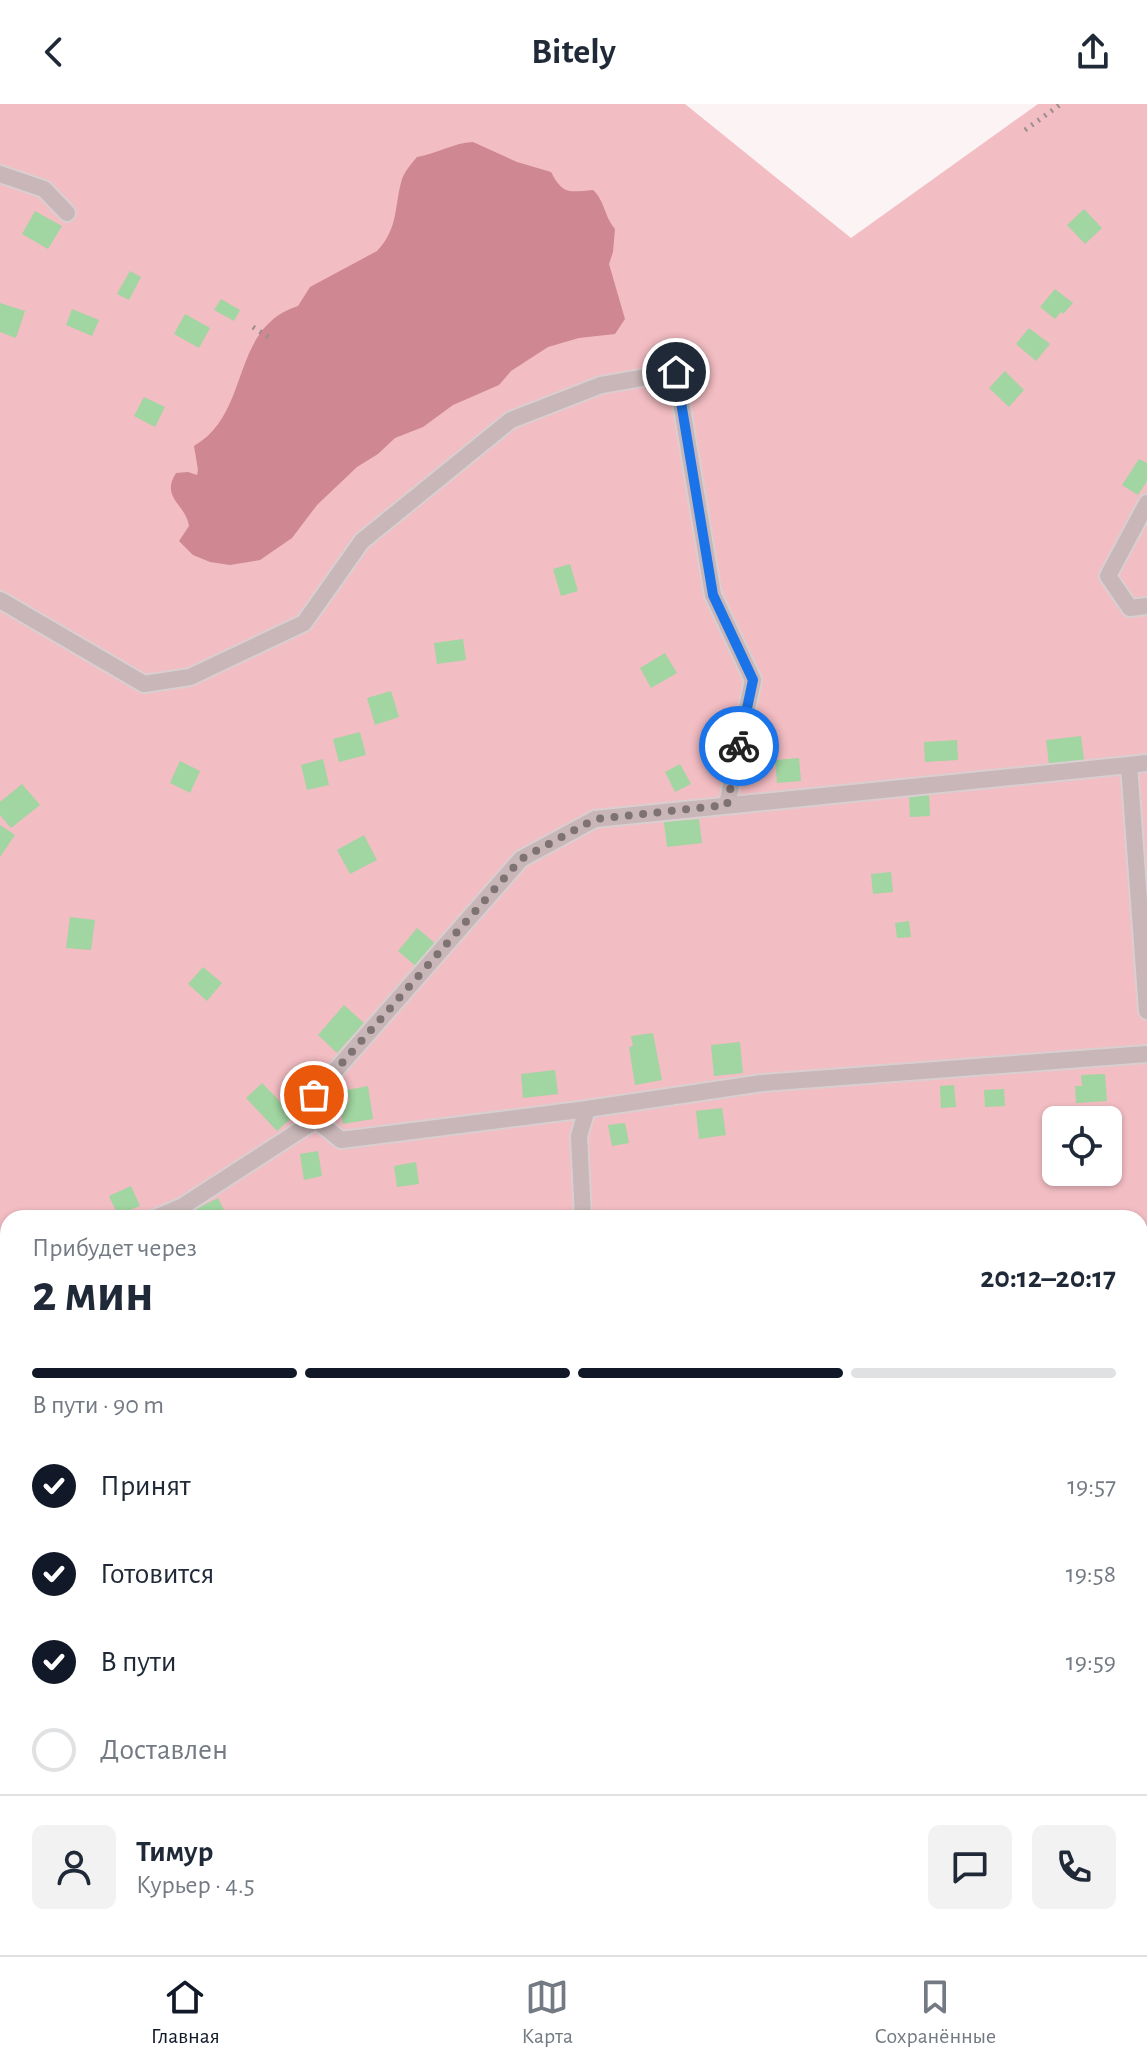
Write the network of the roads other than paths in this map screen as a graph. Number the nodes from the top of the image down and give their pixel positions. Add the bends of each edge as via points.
1 (0, 174) edge
2 (67, 213) dead end
3 (1147, 503) edge
4 (0, 600) edge
5 (1147, 606) edge
6 (1147, 763) edge
7 (1129, 765) junction
8 (727, 805) junction
9 (1147, 1011) edge
10 (1147, 1054) edge
11 (587, 1109) junction
12 (316, 1120) junction
13 (174, 1210) edge
14 (583, 1210) edge

1 - 2 lane via 44,189
3 - 5 lane via 1108,576 1130,608
4 - 8 lane via 144,684 190,677 304,623 362,541 511,420 601,385 676,372 713,595 753,680
6 - 7 lane
7 - 8 lane
7 - 9 lane
8 - 12 lane via 595,819 521,859 314,1095
10 - 11 lane via 762,1083
11 - 12 lane via 341,1140
11 - 14 lane via 579,1136
12 - 13 lane

